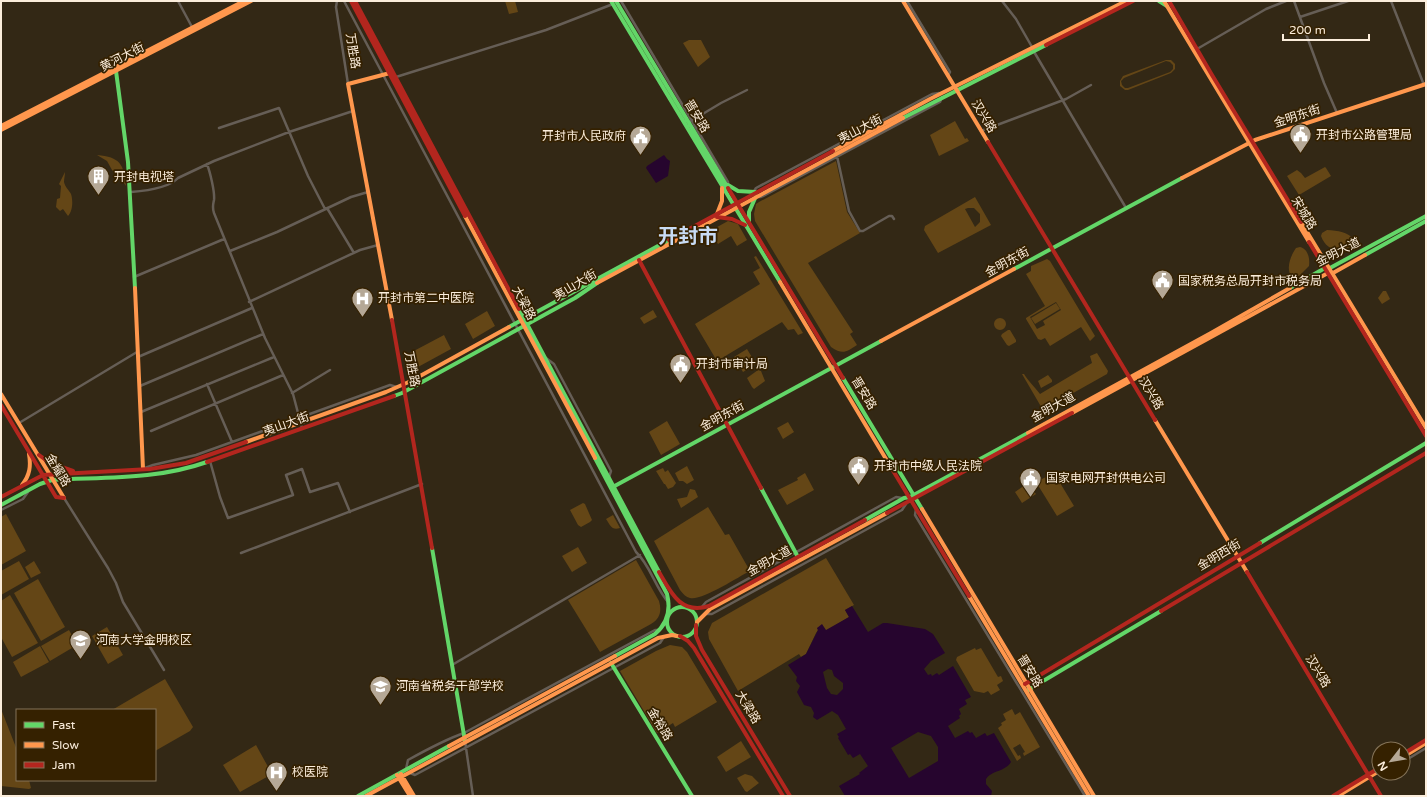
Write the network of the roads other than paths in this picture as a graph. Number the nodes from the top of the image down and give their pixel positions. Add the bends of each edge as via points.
1 (178, 1) edge
2 (244, 1) edge
3 (251, 1) edge
4 (337, 1) edge
5 (344, 1) edge
6 (351, 1) edge
7 (355, 1) edge
8 (621, 1) edge
9 (902, 1) edge
10 (908, 1) edge
11 (1002, 1) edge
12 (1126, 1) edge
13 (1133, 1) edge
14 (1159, 1) edge
15 (1164, 1) edge
16 (1169, 1) edge
17 (1172, 1) edge
18 (1286, 1) edge
19 (1294, 1) edge
20 (1348, 1) edge
21 (1391, 1) edge
22 (614, 2) edge
23 (1168, 7) junction
24 (1174, 11) junction
25 (1300, 17) junction
26 (192, 28) junction
27 (1033, 49) junction
28 (1197, 49) junction
29 (116, 71) junction
30 (390, 73) junction
31 (383, 75) junction
32 (948, 76) junction
33 (396, 77) junction
34 (348, 84) junction
35 (1091, 85) dead end
36 (1425, 85) edge
37 (954, 88) junction
38 (748, 90) dead end
39 (942, 95) junction
40 (1063, 100) junction
41 (353, 111) junction
42 (1337, 113) junction
43 (690, 121) junction
44 (1, 126) edge
45 (220, 128) dead end
46 (1, 130) edge
47 (981, 131) junction
48 (289, 132) junction
49 (1251, 142) junction
50 (837, 156) junction
51 (207, 164) junction
52 (726, 185) junction
53 (130, 192) junction
54 (368, 192) junction
55 (754, 195) junction
56 (736, 205) junction
57 (1127, 208) junction
58 (326, 209) junction
59 (717, 215) junction
60 (1426, 216) edge
61 (894, 219) dead end
62 (1426, 221) edge
63 (747, 224) junction
64 (224, 239) junction
65 (378, 245) junction
66 (1051, 249) junction
67 (230, 251) junction
68 (354, 253) junction
69 (639, 260) junction
70 (1329, 271) junction
71 (134, 277) junction
72 (249, 302) junction
73 (252, 308) junction
74 (523, 320) junction
75 (515, 324) junction
76 (526, 325) junction
77 (518, 330) junction
78 (263, 334) junction
79 (138, 352) junction
80 (274, 357) junction
81 (138, 358) junction
82 (833, 367) junction
83 (330, 370) dead end
84 (283, 375) junction
85 (1130, 379) junction
86 (207, 384) junction
87 (404, 384) junction
88 (139, 386) junction
89 (406, 391) junction
90 (292, 393) junction
91 (1, 394) edge
92 (216, 404) junction
93 (1, 406) edge
94 (140, 412) junction
95 (299, 420) junction
96 (18, 423) junction
97 (727, 424) junction
98 (302, 428) junction
99 (1426, 428) edge
100 (151, 431) dead end
101 (1426, 436) edge
102 (232, 442) junction
103 (1426, 443) edge
104 (28, 450) junction
105 (35, 451) junction
106 (1426, 453) edge
107 (210, 462) junction
108 (143, 469) junction
109 (79, 472) junction
110 (49, 474) junction
111 (44, 475) junction
112 (52, 480) junction
113 (47, 481) junction
114 (422, 484) junction
115 (21, 486) junction
116 (612, 488) junction
117 (29, 490) junction
118 (1, 497) edge
119 (64, 498) junction
120 (912, 498) junction
121 (907, 502) junction
122 (1, 505) edge
123 (916, 508) junction
124 (1, 510) edge
125 (350, 512) junction
126 (241, 553) dead end
127 (640, 555) junction
128 (1236, 556) junction
129 (798, 557) junction
130 (1240, 563) junction
131 (669, 603) junction
132 (688, 608) junction
133 (704, 614) junction
134 (668, 618) junction
135 (696, 623) junction
136 (664, 636) junction
137 (679, 636) junction
138 (611, 663) junction
139 (452, 665) junction
140 (614, 667) junction
141 (164, 670) dead end
142 (1024, 684) junction
143 (1028, 690) junction
144 (464, 737) junction
145 (1426, 740) edge
146 (1426, 743) edge
147 (466, 748) junction
148 (1426, 748) edge
149 (1411, 749) edge
150 (1411, 752) edge
151 (1411, 757) edge
152 (408, 771) junction
153 (1371, 774) edge
154 (1371, 775) edge
155 (400, 776) junction
156 (1368, 776) junction
157 (358, 796) edge
158 (366, 796) edge
159 (410, 796) edge
160 (414, 796) edge
161 (473, 796) edge
162 (692, 796) edge
163 (783, 796) edge
164 (790, 796) edge
165 (1085, 796) edge
166 (1089, 796) edge
167 (1094, 796) edge
168 (1332, 796) edge
169 (1338, 796) edge
170 (1380, 796) edge

1 - 26 street
2 - 26 main road, 黄河大街
3 - 29 main road, 黄河大街
4 - 34 street, 万胜路
5 - 31 street
6 - 30 main road, 大梁路
7 - 33 main road, 大梁路
8 - 43 street
9 - 32 main road, 汉兴路
9 - 37 main road, 汉兴路
10 - 32 street via 950,72
11 - 27 street
12 - 27 main road, 夷山大街
13 - 27 main road, 夷山大街
14 - 23 main road
15 - 23 main road, 宋城路
16 - 24 main road, 宋城路
17 - 24 main road
18 - 28 street via 1266,9
19 - 25 street
20 - 25 street
21 - 36 street
22 - 33 street via 546,30
22 - 43 main road, 晋安路
22 - 52 main road, 晋安路
23 - 49 main road, 宋城路
24 - 28 main road, 宋城路
25 - 42 street
26 - 44 main road, 黄河大街
27 - 37 main road, 夷山大街
27 - 40 street
28 - 49 main road, 宋城路
29 - 46 main road, 黄河大街
29 - 53 main road
30 - 31 main road
30 - 74 main road, 大梁路
31 - 34 main road
31 - 75 street
32 - 37 main road, 汉兴路
33 - 74 main road, 大梁路
34 - 41 main road, 万胜路
35 - 40 street
36 - 42 main road, 金明东街
37 - 39 main road, 夷山大街
37 - 47 main road, 汉兴路
37 - 66 main road, 汉兴路
38 - 43 street
39 - 50 street via 940,102
39 - 55 main road, 夷山大街
39 - 55 street via 932,94 918,101 756,188
40 - 47 street
40 - 57 street
41 - 48 street
41 - 54 main road, 万胜路
42 - 49 main road, 金明东街
43 - 52 main road, 晋安路
45 - 48 street via 279,108
47 - 66 main road, 汉兴路
48 - 51 street
48 - 58 street
49 - 57 main road, 金明东街
49 - 70 main road, 宋城路
50 - 55 street via 761,197
50 - 61 street via 850,211 860,231 889,216
51 - 53 street via 173,183 150,190
51 - 64 street via 214,199 212,208
52 - 55 main road
52 - 56 main road, 晋安路
52 - 59 main road
53 - 71 main road
54 - 58 street
54 - 65 main road, 万胜路
55 - 56 main road, 夷山大街
55 - 63 main road
56 - 59 main road, 夷山大街
56 - 63 main road, 晋安路
57 - 66 main road, 金明东街
58 - 67 street
58 - 68 street
59 - 63 main road
59 - 69 main road, 夷山大街
59 - 74 main road, 夷山大街
60 - 70 main road, 金明大道
62 - 70 main road, 金明大道
63 - 82 main road, 晋安路
64 - 67 street
64 - 71 street
65 - 68 street
65 - 87 main road, 万胜路
66 - 82 main road, 金明东街
66 - 85 main road, 汉兴路
67 - 72 street
68 - 72 street
69 - 76 main road, 夷山大街
69 - 97 main road
70 - 85 main road, 金明大道
70 - 99 main road, 宋城路
70 - 101 main road, 宋城路
71 - 79 main road
72 - 73 street
73 - 78 street
73 - 81 street
74 - 75 main road, 夷山大街
74 - 76 main road, 大梁路
75 - 77 street
75 - 87 main road, 夷山大街
76 - 77 main road, 夷山大街
76 - 116 main road, 大梁路
76 - 116 main road, 大梁路 via 609,477
77 - 89 main road, 夷山大街
77 - 127 street via 636,552
78 - 80 street
78 - 88 street
79 - 81 main road
79 - 96 street
80 - 84 street
80 - 86 street
81 - 88 main road
82 - 97 main road, 金明东街
82 - 120 main road, 晋安路
83 - 90 street
84 - 90 street
84 - 92 street
85 - 120 main road, 金明大道
85 - 128 main road, 汉兴路
86 - 92 street
86 - 94 street
87 - 89 main road, 万胜路
87 - 95 main road, 夷山大街
88 - 94 main road
89 - 98 main road, 夷山大街
89 - 114 main road, 万胜路
90 - 95 street
91 - 96 main road, 金耀路
92 - 100 street
92 - 102 street
93 - 104 main road, 金耀路
94 - 108 main road
95 - 98 street
95 - 102 street
95 - 108 main road, 夷山大街 via 186,463
96 - 105 main road, 金耀路
97 - 116 main road, 金明东街
97 - 129 main road
98 - 107 main road, 夷山大街
102 - 108 street
103 - 128 main road, 金明西街
104 - 111 main road, 金耀路
104 - 115 main road via 31,470
105 - 109 main road via 50,463
105 - 110 main road, 金耀路
106 - 130 main road, 金明西街
107 - 112 main road, 夷山大街 via 160,475
107 - 125 street via 228,518 293,495 286,475 302,469 310,492 338,483
108 - 109 main road, 夷山大街
109 - 110 main road, 夷山大街
110 - 111 main road, 夷山大街
110 - 112 main road, 金耀路
111 - 113 main road, 金耀路
111 - 115 main road, 夷山大街
112 - 113 main road, 夷山大街
112 - 119 main road, 金耀路
113 - 117 main road, 夷山大街
113 - 119 main road, 金耀路 via 56,497
114 - 125 street
114 - 139 main road, 万胜路
115 - 118 main road, 夷山大街
116 - 131 main road, 大梁路 via 667,594
116 - 132 main road, 大梁路 via 670,592
117 - 122 main road, 夷山大街
117 - 124 street via 23,498
119 - 141 street via 108,568 126,606
120 - 121 main road, 金明大道
120 - 123 main road, 晋安路
120 - 129 main road, 金明大道 via 904,498
120 - 142 main road, 晋安路
121 - 129 main road, 金明大道
121 - 133 street via 902,510 768,584 712,614
123 - 142 main road, 晋安路
123 - 165 street via 915,515
125 - 126 street
127 - 131 street
127 - 139 street
128 - 130 main road, 汉兴路
128 - 142 main road, 金明西街
129 - 132 main road, 金明大道 via 709,606
129 - 133 main road, 金明大道
130 - 143 main road, 金明西街
130 - 156 main road, 汉兴路
131 - 134 main road, 大梁路
132 - 134 main road via 677,608
132 - 135 main road via 695,615
133 - 135 main road, 金明大道
134 - 137 main road via 670,630
134 - 144 main road via 660,630 636,645
135 - 137 main road via 692,633
135 - 164 main road, 大梁路 via 696,636 702,650
136 - 137 main road
136 - 138 main road
136 - 140 street via 660,643
137 - 163 main road, 大梁路 via 694,648
138 - 140 main road, 金裕路
138 - 144 main road
139 - 144 main road, 万胜路
140 - 147 street
140 - 162 main road, 金裕路
142 - 143 main road, 晋安路
143 - 166 main road, 晋安路
143 - 167 main road, 晋安路
144 - 147 street
144 - 152 main road
144 - 152 street via 449,738 408,760
145 - 149 main road
146 - 150 main road
147 - 152 street via 415,775
147 - 161 street
148 - 151 street
152 - 155 main road
153 - 156 main road
154 - 156 main road
155 - 157 main road
155 - 158 main road
155 - 159 main road
155 - 160 main road
156 - 168 main road
156 - 169 main road
156 - 170 main road, 汉兴路

